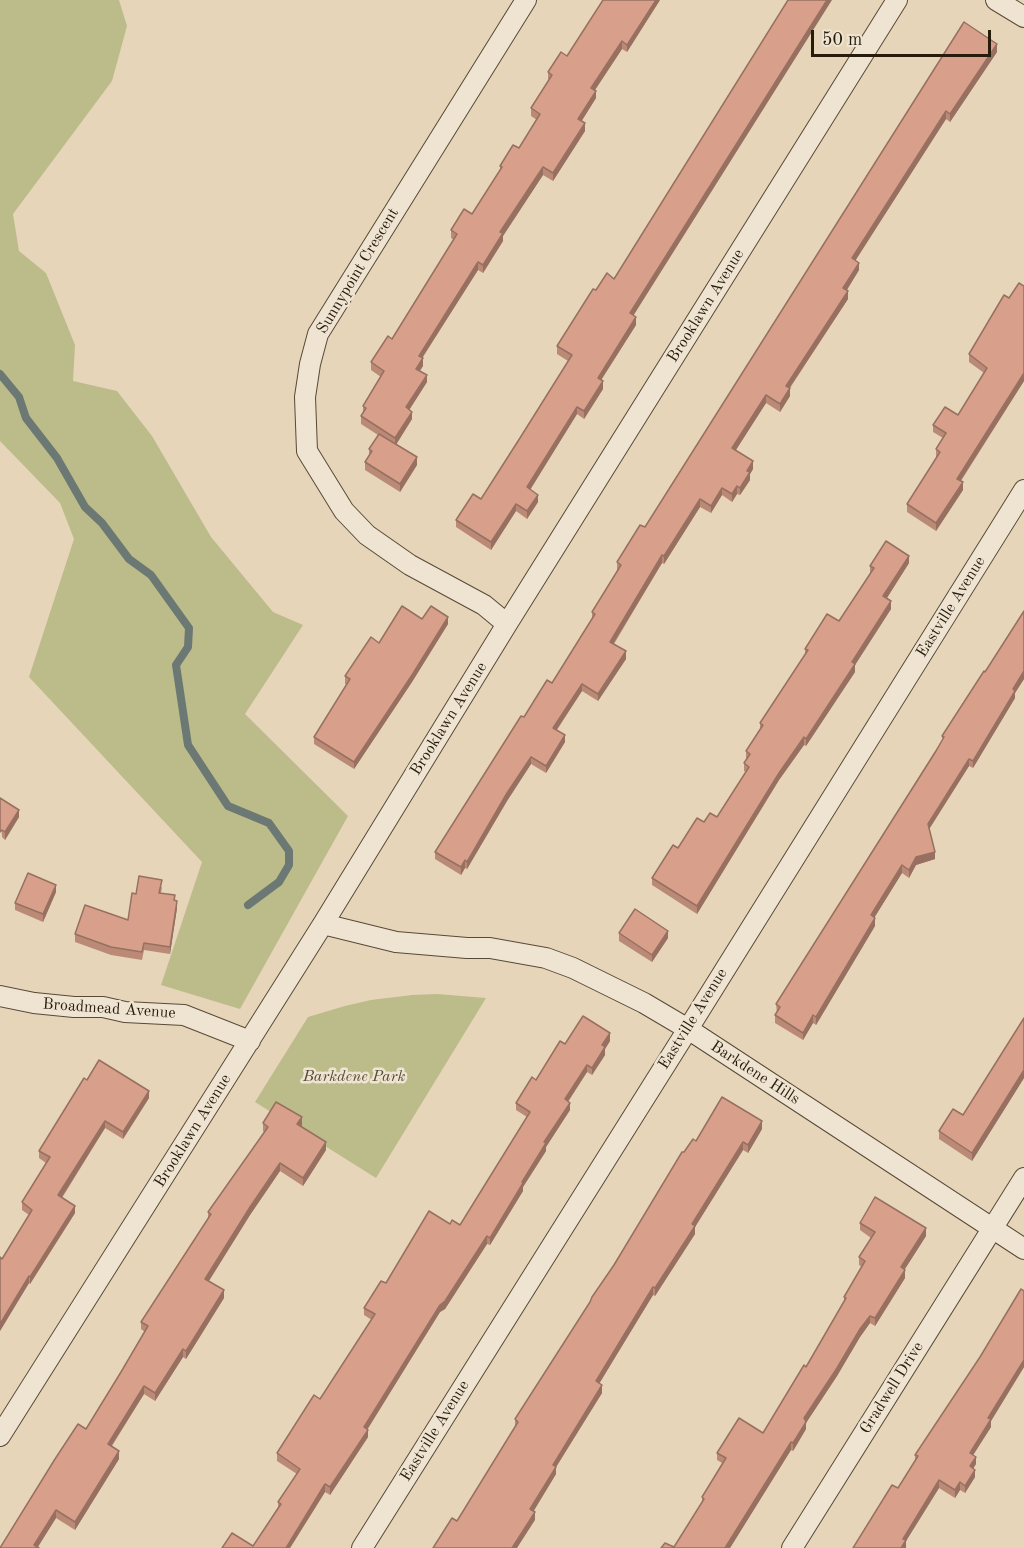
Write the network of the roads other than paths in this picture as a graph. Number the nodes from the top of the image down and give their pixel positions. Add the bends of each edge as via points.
1 (526, 0) edge
2 (897, 0) edge
3 (996, 0) edge
4 (1024, 17) edge
5 (1024, 490) edge
6 (507, 624) junction
7 (323, 924) junction
8 (0, 996) edge
9 (688, 1029) junction
10 (250, 1041) junction
11 (1024, 1178) edge
12 (993, 1229) junction
13 (1024, 1249) edge
14 (0, 1436) edge
15 (362, 1548) edge
16 (792, 1548) edge

1 - 6 street, Sunnypoint Crescent via 318,334 305,397 307,451 344,511 367,535 410,565 484,605
2 - 6 street, Brooklawn Avenue
3 - 4 street
5 - 9 street, Eastville Avenue
6 - 7 street, Brooklawn Avenue
7 - 9 street, Barkdene Hills via 396,942 490,948 546,958 644,1003
7 - 10 street, Brooklawn Avenue
8 - 10 street, Broadmead Avenue via 34,1003 184,1015
9 - 12 street, Barkdene Hills
9 - 15 street, Eastville Avenue
10 - 14 street, Brooklawn Avenue
11 - 12 street
12 - 13 street, Barkdene Hills
12 - 16 street, Gradwell Drive

